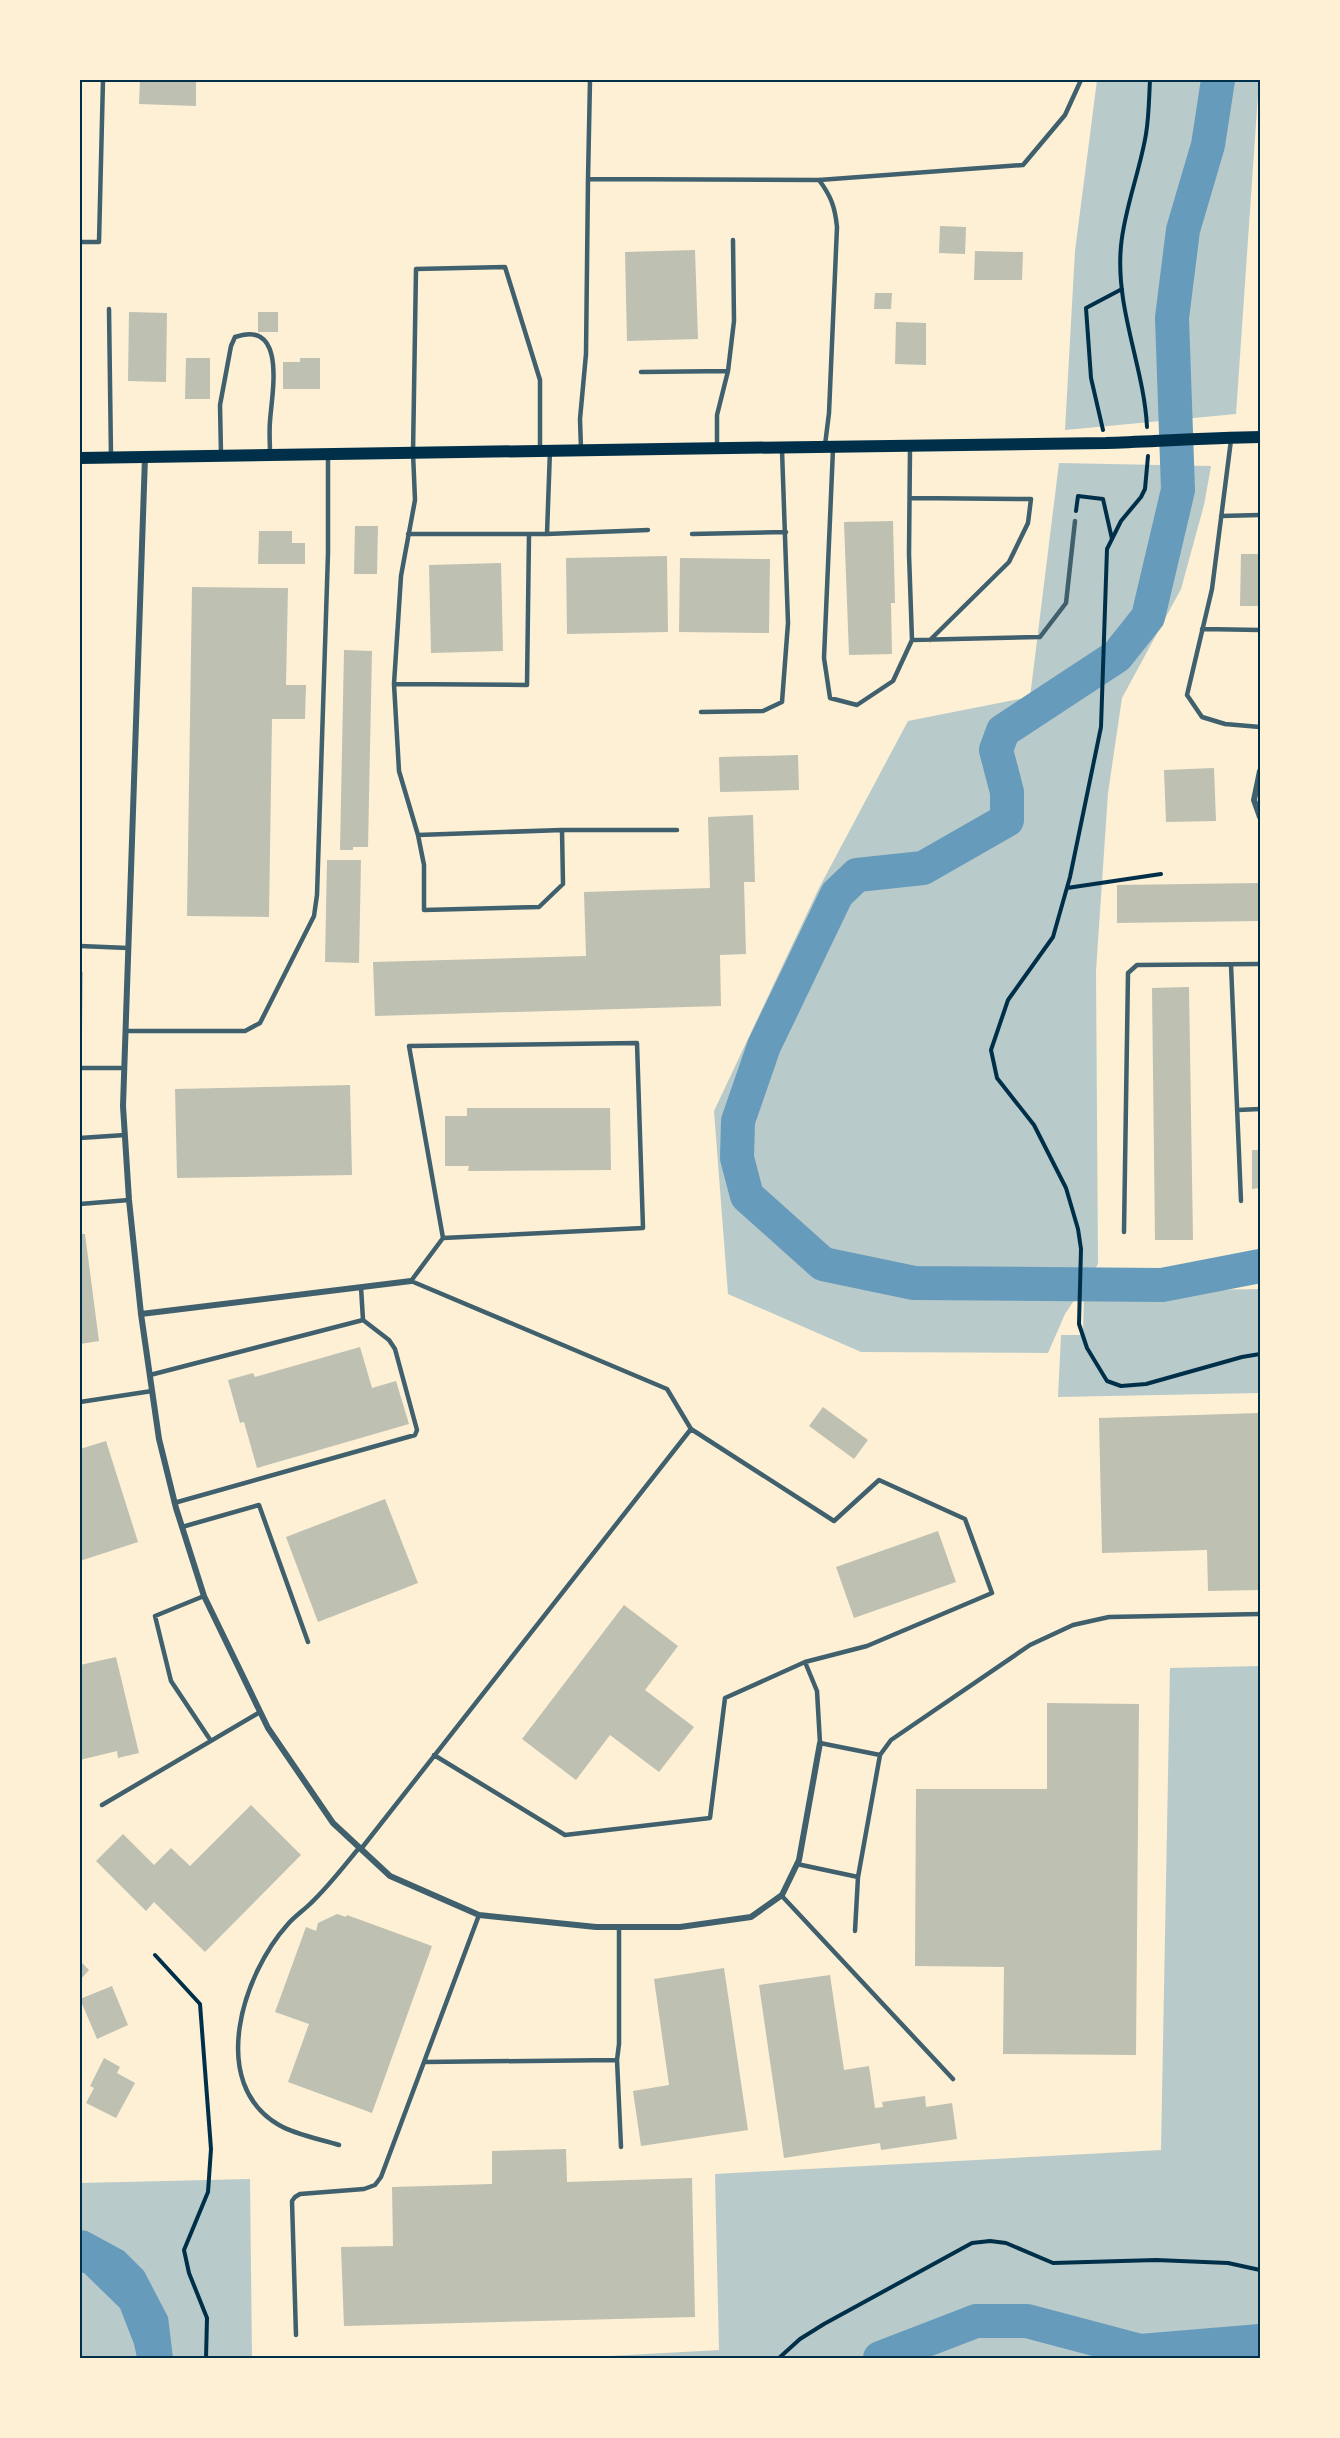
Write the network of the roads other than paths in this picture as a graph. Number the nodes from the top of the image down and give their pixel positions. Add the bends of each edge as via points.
1 (104, 80) edge
2 (590, 80) edge
3 (1081, 80) edge
4 (588, 180) junction
5 (819, 180) junction
6 (733, 240) dead end
7 (80, 242) edge
8 (108, 309) dead end
9 (728, 371) junction
10 (641, 372) dead end
11 (1260, 437) edge
12 (1231, 438) junction
13 (910, 445) junction
14 (829, 446) junction
15 (782, 447) junction
16 (717, 448) junction
17 (580, 450) junction
18 (545, 451) junction
19 (413, 453) junction
20 (220, 454) junction
21 (270, 454) junction
22 (328, 454) junction
23 (145, 456) junction
24 (111, 457) junction
25 (80, 458) edge
26 (910, 498) junction
27 (1260, 515) edge
28 (1221, 516) junction
29 (1075, 520) road end
30 (648, 530) dead end
31 (786, 532) junction
32 (408, 534) junction
33 (529, 534) junction
34 (547, 534) junction
35 (692, 534) dead end
36 (1202, 629) junction
37 (1260, 630) edge
38 (912, 640) junction
39 (930, 640) junction
40 (394, 684) junction
41 (701, 712) dead end
42 (1260, 727) edge
43 (1260, 771) edge
44 (1260, 817) edge
45 (677, 830) dead end
46 (562, 831) junction
47 (418, 835) junction
48 (80, 946) edge
49 (128, 948) junction
50 (1260, 964) edge
51 (1231, 965) junction
52 (126, 1030) junction
53 (80, 1068) edge
54 (124, 1068) junction
55 (1260, 1109) edge
56 (1238, 1110) junction
57 (125, 1135) junction
58 (80, 1138) edge
59 (129, 1200) junction
60 (1241, 1201) dead end
61 (80, 1204) edge
62 (1124, 1232) dead end
63 (443, 1238) junction
64 (411, 1281) junction
65 (361, 1287) junction
66 (141, 1314) junction
67 (363, 1320) junction
68 (150, 1375) junction
69 (152, 1391) junction
70 (80, 1402) edge
71 (691, 1429) junction
72 (174, 1503) junction
73 (182, 1527) junction
74 (204, 1596) junction
75 (1260, 1614) edge
76 (308, 1642) dead end
77 (805, 1662) junction
78 (260, 1712) junction
79 (211, 1741) junction
80 (820, 1743) junction
81 (434, 1755) junction
82 (880, 1755) junction
83 (102, 1805) dead end
84 (360, 1848) junction
85 (797, 1864) junction
86 (858, 1877) junction
87 (782, 1896) junction
88 (479, 1915) junction
89 (619, 1927) junction
90 (855, 1931) dead end
91 (617, 2060) junction
92 (424, 2062) junction
93 (953, 2079) dead end
94 (339, 2145) dead end
95 (621, 2147) dead end
96 (296, 2335) dead end

1 - 7 lane via 99,242
2 - 4 lane
3 - 5 lane via 1065,115 1023,165
4 - 5 lane
4 - 17 lane via 586,354
5 - 14 lane via 836,210 837,227
6 - 9 lane via 734,321
8 - 24 lane
9 - 10 lane
9 - 16 lane via 717,415
11 - 12 main road
12 - 13 main road
12 - 28 lane
13 - 14 main road
13 - 26 lane
14 - 15 main road
14 - 38 lane via 824,658 830,698 857,705 893,681
15 - 16 main road
15 - 31 lane
16 - 17 main road
17 - 18 main road
18 - 19 main road
18 - 19 lane via 540,380 505,267 483,267 416,269
18 - 34 lane
19 - 22 main road
19 - 32 lane via 415,500
20 - 21 main road
20 - 21 lane via 220,405 231,346 235,337 243,334 261,337 268,343 274,360
20 - 23 main road
21 - 22 main road
22 - 52 lane via 328,565 314,916 260,1023 245,1031
23 - 24 main road
23 - 49 street
24 - 25 main road
26 - 38 lane
26 - 39 lane via 1031,499 1028,523 1009,562
27 - 28 lane
28 - 36 lane via 1212,589
29 - 39 lane via 1066,603 1040,637
30 - 34 lane
31 - 35 lane
31 - 41 lane via 788,623 782,702 763,711
32 - 33 lane
32 - 40 lane via 401,576
33 - 34 lane
33 - 40 lane via 526,685
36 - 37 lane
36 - 42 lane via 1187,695 1202,717
38 - 39 lane
40 - 47 lane via 399,771
43 - 44 street via 1254,800
45 - 46 lane
46 - 47 lane
46 - 47 lane via 563,884 539,907 447,910 424,910 424,865
48 - 49 lane
49 - 52 street
50 - 51 lane
51 - 56 lane
51 - 62 lane via 1137,965 1128,973
52 - 54 street
53 - 54 lane
54 - 57 street
55 - 56 lane
56 - 60 lane
57 - 58 lane
57 - 59 street
59 - 61 lane
59 - 66 street
63 - 63 lane via 409,1046 637,1043 643,1228
63 - 64 lane
64 - 65 street
64 - 71 lane via 667,1389
65 - 66 street
65 - 67 lane
66 - 68 street
67 - 68 lane
67 - 72 lane via 395,1349 417,1430 415,1435
68 - 69 street
69 - 70 lane
69 - 72 street
71 - 77 lane via 834,1521 879,1480 965,1519 992,1593 867,1646
71 - 81 lane
72 - 73 street
73 - 74 street
73 - 76 lane via 259,1505
74 - 78 street
74 - 79 lane via 155,1616 171,1681
75 - 82 lane via 1108,1617 1072,1625 1030,1645 891,1740
77 - 80 lane via 817,1692
77 - 81 lane via 725,1698 710,1818 565,1835
78 - 79 lane
78 - 84 street via 333,1823
79 - 83 lane
80 - 82 lane
80 - 85 street
81 - 84 lane
82 - 86 lane
84 - 88 street via 390,1876
84 - 94 lane via 287,1924 244,2002 239,2033 238,2068 245,2092 262,2113 281,2126
85 - 86 lane
85 - 87 street
86 - 90 lane
87 - 89 street via 751,1917 680,1927
87 - 93 lane
88 - 89 street
88 - 92 lane
89 - 91 lane
91 - 92 lane
91 - 95 lane
92 - 96 lane via 375,2185 300,2194 292,2201

